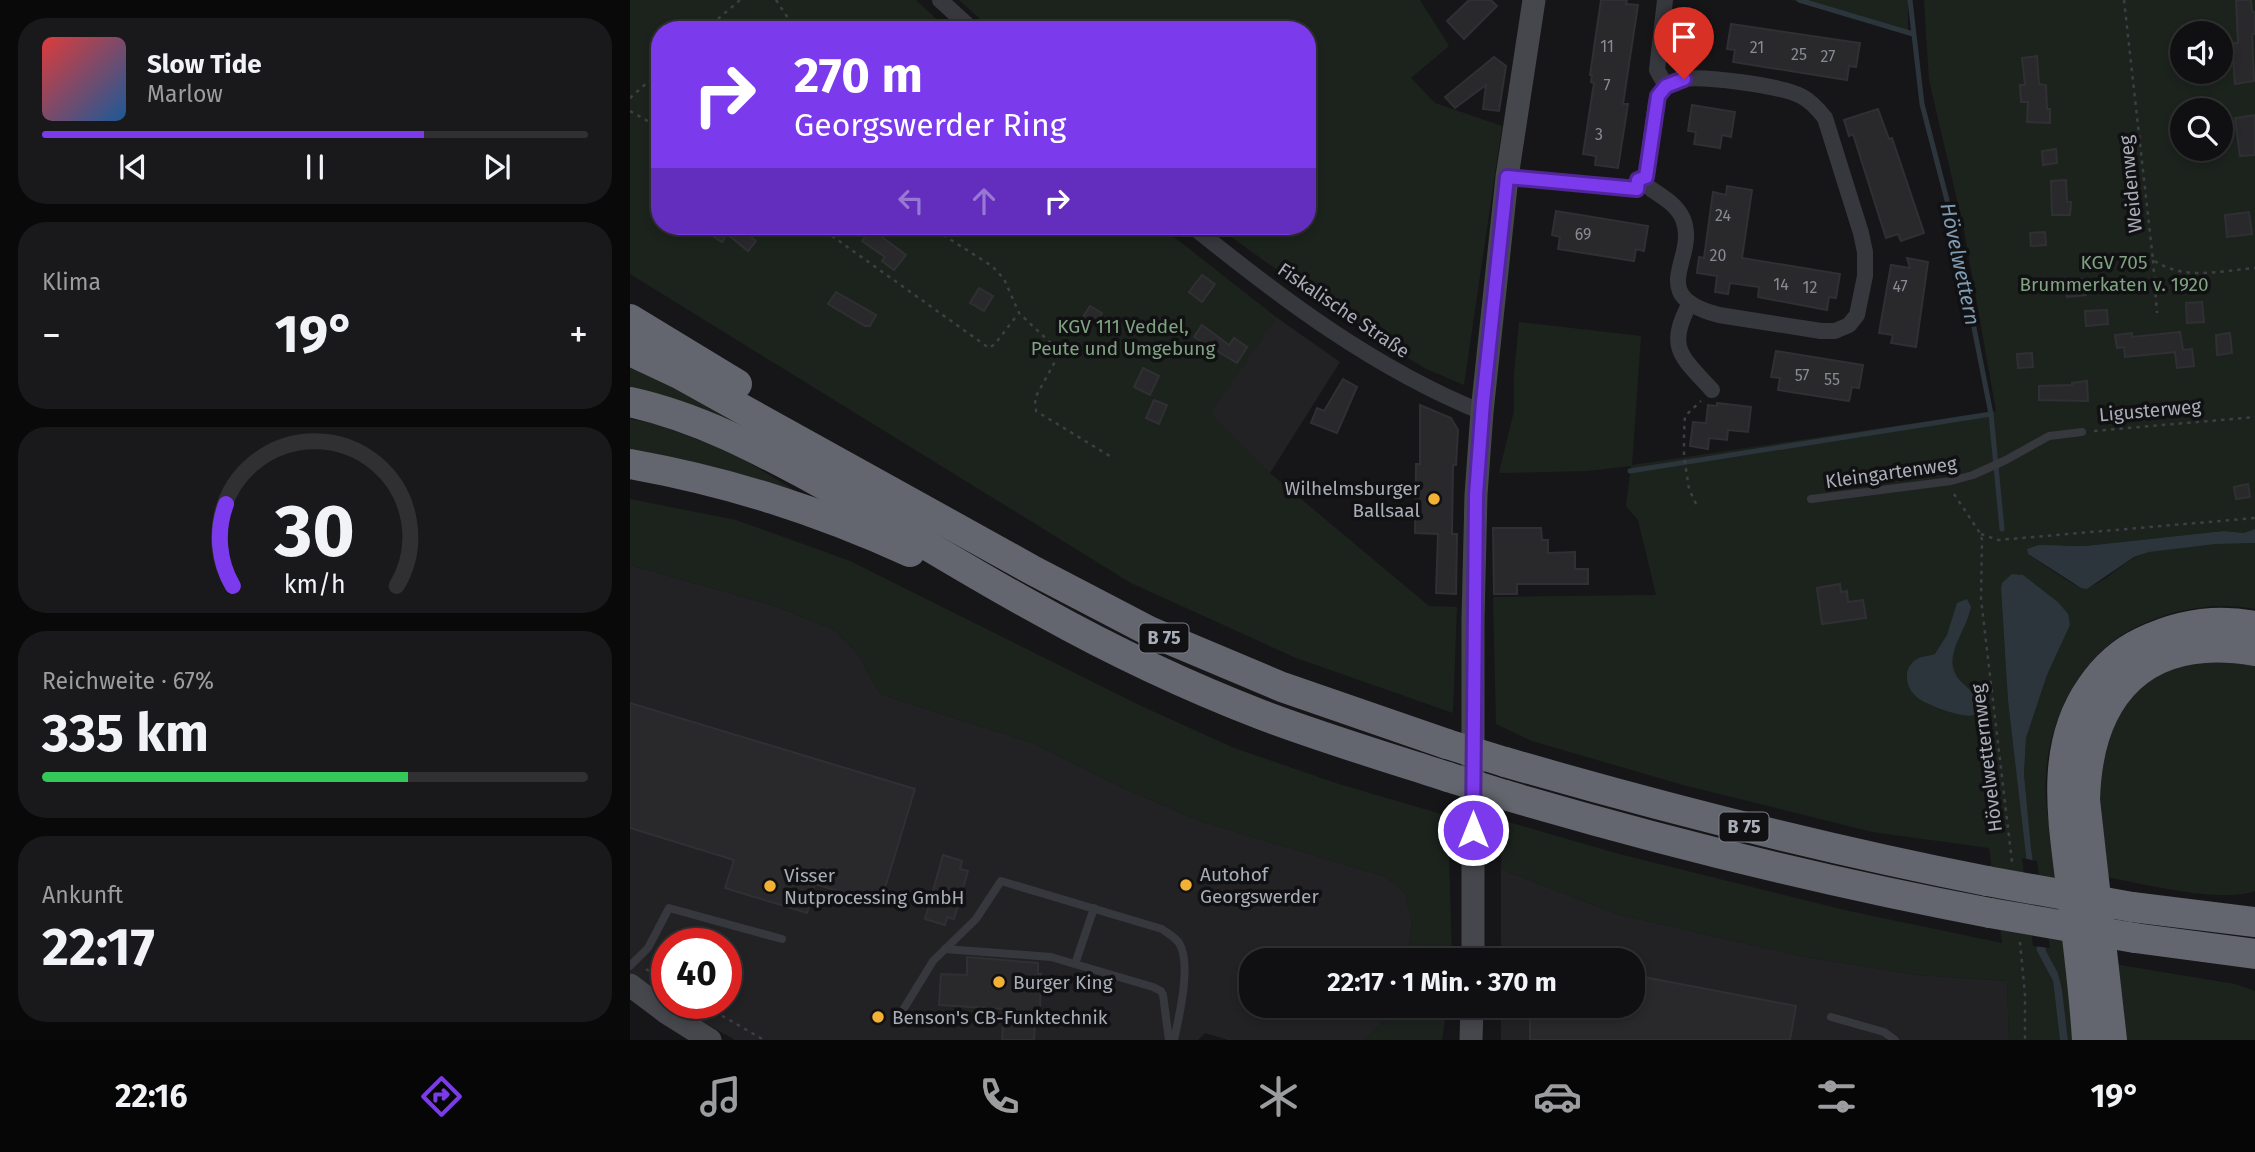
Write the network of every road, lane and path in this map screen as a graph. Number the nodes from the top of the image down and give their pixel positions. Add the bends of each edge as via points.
1 (740, 0) edge
2 (776, 0) edge
3 (940, 0) edge
4 (1534, 0) edge
5 (1665, 0) edge
6 (2124, 0) edge
7 (716, 21) edge
8 (790, 21) edge
9 (963, 21) edge
10 (651, 79) edge
11 (1666, 86) junction
12 (630, 98) edge
13 (630, 111) edge
14 (651, 123) edge
15 (1507, 177) junction
16 (1645, 185) junction
17 (831, 235) edge
18 (943, 235) edge
19 (1203, 235) edge
20 (2153, 260) junction
21 (2255, 268) edge
22 (1690, 303) junction
23 (1018, 313) junction
24 (2157, 313) dead end
25 (630, 319) edge
26 (630, 351) edge
27 (1712, 390) joint
28 (630, 401) edge
29 (1482, 412) junction
30 (2255, 417) edge
31 (2082, 432) joint
32 (2049, 436) joint
33 (1113, 458) dead end
34 (630, 464) edge
35 (1949, 482) junction
36 (898, 495) junction
37 (1811, 499) dead end
38 (1696, 505) dead end
39 (2255, 518) edge
40 (1980, 533) junction
41 (1041, 611) junction
42 (2255, 626) edge
43 (2255, 651) edge
44 (2012, 864) dead end
45 (2255, 901) edge
46 (2132, 907) junction
47 (1094, 908) junction
48 (2255, 922) edge
49 (782, 939) dead end
50 (2020, 943) dead end
51 (2186, 946) junction
52 (945, 948) junction
53 (1473, 948) edge
54 (2255, 954) edge
55 (633, 963) edge
56 (1075, 964) junction
57 (2255, 967) edge
58 (651, 974) edge
59 (630, 985) edge
60 (1831, 1017) dead end
61 (1472, 1018) edge
62 (728, 1019) edge
63 (895, 1023) dead end
64 (710, 1040) edge
65 (764, 1040) edge
66 (1171, 1040) edge
67 (1471, 1040) edge
68 (1895, 1040) edge
69 (2025, 1040) edge
70 (2087, 1040) edge
71 (2112, 1040) edge

1 - 7 path
2 - 8 path
3 - 9 street
4 - 15 street
5 - 11 street via 1657,70
6 - 20 path, Weidenweg
10 - 12 path
11 - 16 street via 1656,102
11 - 22 street via 1684,79 1717,80 1784,90 1815,106 1831,135 1865,252 1866,276 1857,314 1849,325 1835,331 1719,315
13 - 14 path
15 - 16 street
15 - 29 street
16 - 22 street via 1671,204 1683,220 1685,236 1677,279 1680,292
17 - 23 path via 989,348
18 - 23 path via 992,266 1004,279
19 - 29 street, Fiskalische Straße via 1311,316 1396,371
20 - 21 path via 2187,274
20 - 24 path, Weidenweg
22 - 27 street via 1678,326 1678,342 1684,359
23 - 33 path via 1055,346 1057,358 1035,398 1036,411
25 - 36 highway via 782,411
26 - 36 highway
27 - 38 path via 1685,416 1684,456
28 - 41 highway, B 75 via 687,417 769,454
29 - 53 street via 1473,619
30 - 31 path, Ligusterweg
31 - 32 lane, Ligusterweg
32 - 35 lane, Kleingartenweg via 2006,460
34 - 41 highway, B 75 via 696,476 790,503
35 - 37 lane, Kleingartenweg
35 - 40 path
36 - 46 highway, B 75, bridge via 1161,636 1282,687 1447,744 1751,829 1886,861
39 - 40 path via 2017,539 1998,540
40 - 44 path, Hövelwetternweg via 1981,599
41 - 51 highway, B 75, bridge via 1119,652 1248,709 1505,795 1662,840 1849,885
42 - 70 highway via 2206,622 2178,627 2136,645 2100,675 2072,719 2062,764 2061,804
43 - 71 highway via 2210,646 2186,649 2147,665 2118,691 2095,730 2085,773 2085,800
45 - 46 highway, B 75
46 - 48 highway, B 75
47 - 52 lane via 1002,881 976,919
47 - 56 lane
47 - 66 lane via 1162,929 1178,942 1184,967 1180,1014
49 - 55 lane via 669,908 648,948
50 - 69 path
51 - 54 highway, B 75
51 - 57 highway, B 75
52 - 56 lane via 1051,957
52 - 63 lane
55 - 58 path
56 - 66 lane via 1161,991
59 - 64 street
60 - 68 lane via 1884,1032
61 - 67 street
62 - 65 path

